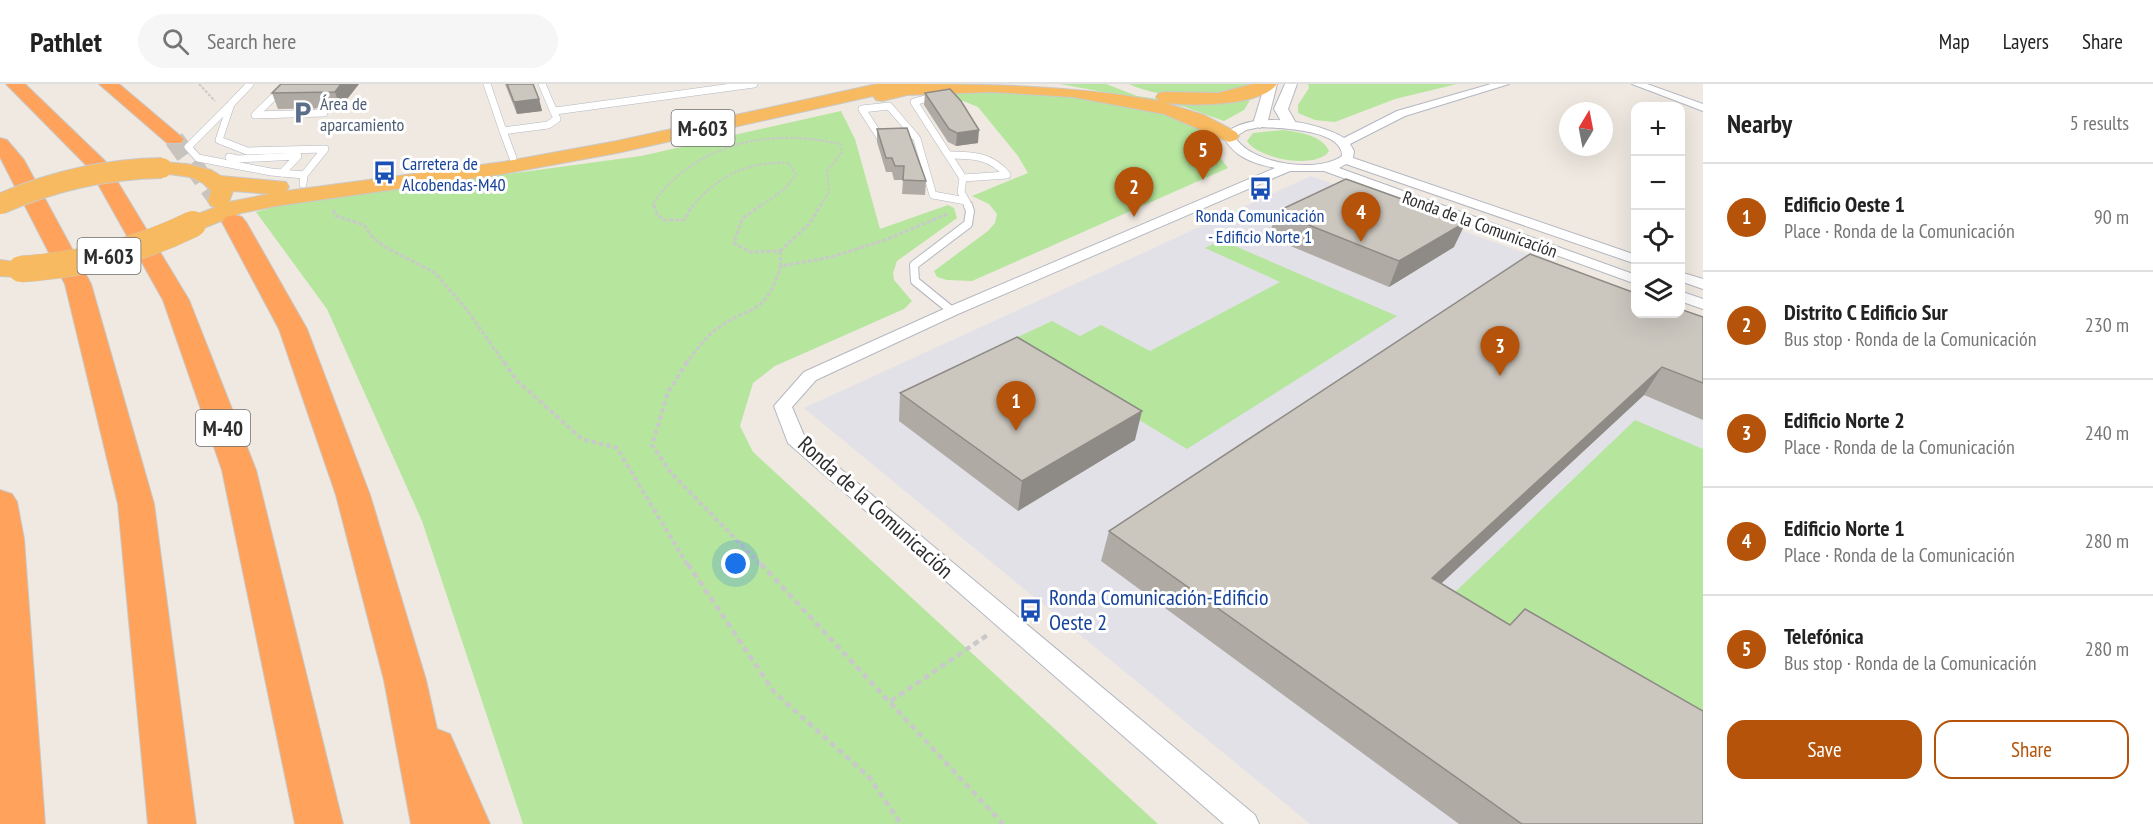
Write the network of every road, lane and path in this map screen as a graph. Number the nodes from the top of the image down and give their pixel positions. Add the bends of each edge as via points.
1 (15, 84) edge
2 (108, 84) edge
3 (250, 84) edge
4 (287, 84) edge
5 (487, 84) edge
6 (542, 84) edge
7 (754, 84) edge
8 (855, 84) edge
9 (870, 84) edge
10 (1118, 84) edge
11 (1269, 84) edge
12 (1292, 84) edge
13 (1504, 84) edge
14 (1637, 84) edge
15 (898, 88) edge
16 (930, 91) edge
17 (231, 104) junction
18 (770, 106) junction
19 (1703, 108) edge
20 (555, 111) junction
21 (324, 113) edge
22 (1260, 124) junction
23 (1290, 125) junction
24 (1369, 126) junction
25 (503, 131) junction
26 (1323, 132) junction
27 (914, 135) junction
28 (1229, 136) junction
29 (174, 139) tunnel mouth
30 (1342, 143) junction
31 (0, 144) edge
32 (950, 155) junction
33 (1346, 160) junction
34 (508, 163) junction
35 (1288, 167) junction
36 (1325, 167) junction
37 (216, 171) junction
38 (1242, 171) junction
39 (282, 173) junction
40 (963, 178) junction
41 (303, 180) junction
42 (967, 203) junction
43 (0, 204) edge
44 (331, 207) dead end
45 (234, 222) tunnel mouth
46 (193, 224) junction
47 (780, 251) junction
48 (1631, 259) edge
49 (781, 266) junction
50 (10, 268) edge
51 (1685, 278) edge
52 (1631, 279) edge
53 (1703, 284) edge
54 (1685, 298) edge
55 (1703, 304) edge
56 (952, 311) junction
57 (2, 539) edge
58 (1008, 622) junction
59 (405, 680) junction
60 (891, 701) junction
61 (21, 824) edge
62 (172, 824) edge
63 (319, 824) edge
64 (435, 824) edge
65 (466, 824) edge
66 (901, 824) edge
67 (1003, 824) edge
68 (1245, 824) edge

1 - 63 highway, M-40 via 98,165 176,300 239,470
2 - 29 highway
3 - 17 lane
4 - 21 lane via 255,115
5 - 25 lane
6 - 20 lane
7 - 20 lane
8 - 18 highway
9 - 18 highway, M-603
10 - 11 highway via 1155,96 1190,100 1225,99
11 - 22 street
12 - 23 street via 1281,109
13 - 24 street via 1416,106
14 - 19 street
15 - 16 highway
15 - 28 highway via 984,85 1092,93 1195,118
15 - 34 highway via 703,136 577,160
16 - 32 lane via 914,102
17 - 37 lane via 189,147
17 - 41 lane via 219,140 247,151 325,149
18 - 34 highway, M-603
20 - 25 lane via 555,123
22 - 23 street
22 - 28 street via 1243,127
23 - 26 street
24 - 26 street
24 - 30 street
25 - 34 lane
26 - 30 street
27 - 27 lane via 889,106 862,109 880,137
27 - 42 lane via 933,195
28 - 38 street
30 - 33 street via 1348,149
31 - 62 highway via 14,160 78,284 136,504
32 - 40 lane
32 - 40 lane via 984,156 1007,175
33 - 36 street
33 - 48 street, Ronda de la Comunicación
34 - 41 highway, M-603
34 - 46 highway, M-603 via 276,199 234,208
35 - 36 street
35 - 38 street, Ronda de la Comunicación
35 - 38 street
36 - 52 street, Ronda de la Comunicación
37 - 39 lane
37 - 39 lane via 225,157 298,156
37 - 41 highway, M-603 via 269,187
37 - 43 highway, M-603, bridge via 162,168 91,174 38,188
37 - 46 highway, M-603 via 222,190 220,200
38 - 56 street, Ronda de la Comunicación
39 - 41 lane
40 - 42 lane via 961,192
42 - 49 path via 885,240
42 - 56 lane via 968,224 914,265 915,280
44 - 66 path via 336,216 363,225 385,247 435,273 467,310 516,380 582,438 617,448 699,583 774,692 869,777
45 - 59 highway via 293,329 353,495
46 - 50 highway, M-603, bridge via 121,253 66,265
47 - 47 path via 755,253 741,250 734,243 742,219 786,189 796,174 788,163 769,161 730,173 698,198 684,220 664,220 653,203 674,176 716,151 741,143 799,137 840,144 842,152 827,171 829,192 809,224
47 - 49 path
49 - 60 path via 774,289 759,308 715,331 681,367 668,392 652,445 671,473
51 - 53 street
54 - 55 street
56 - 58 street, Ronda de la Comunicación via 810,376 783,406 798,443
57 - 61 highway
58 - 60 path
58 - 68 street, Ronda de la Comunicación
59 - 64 highway
59 - 65 highway
60 - 67 path

